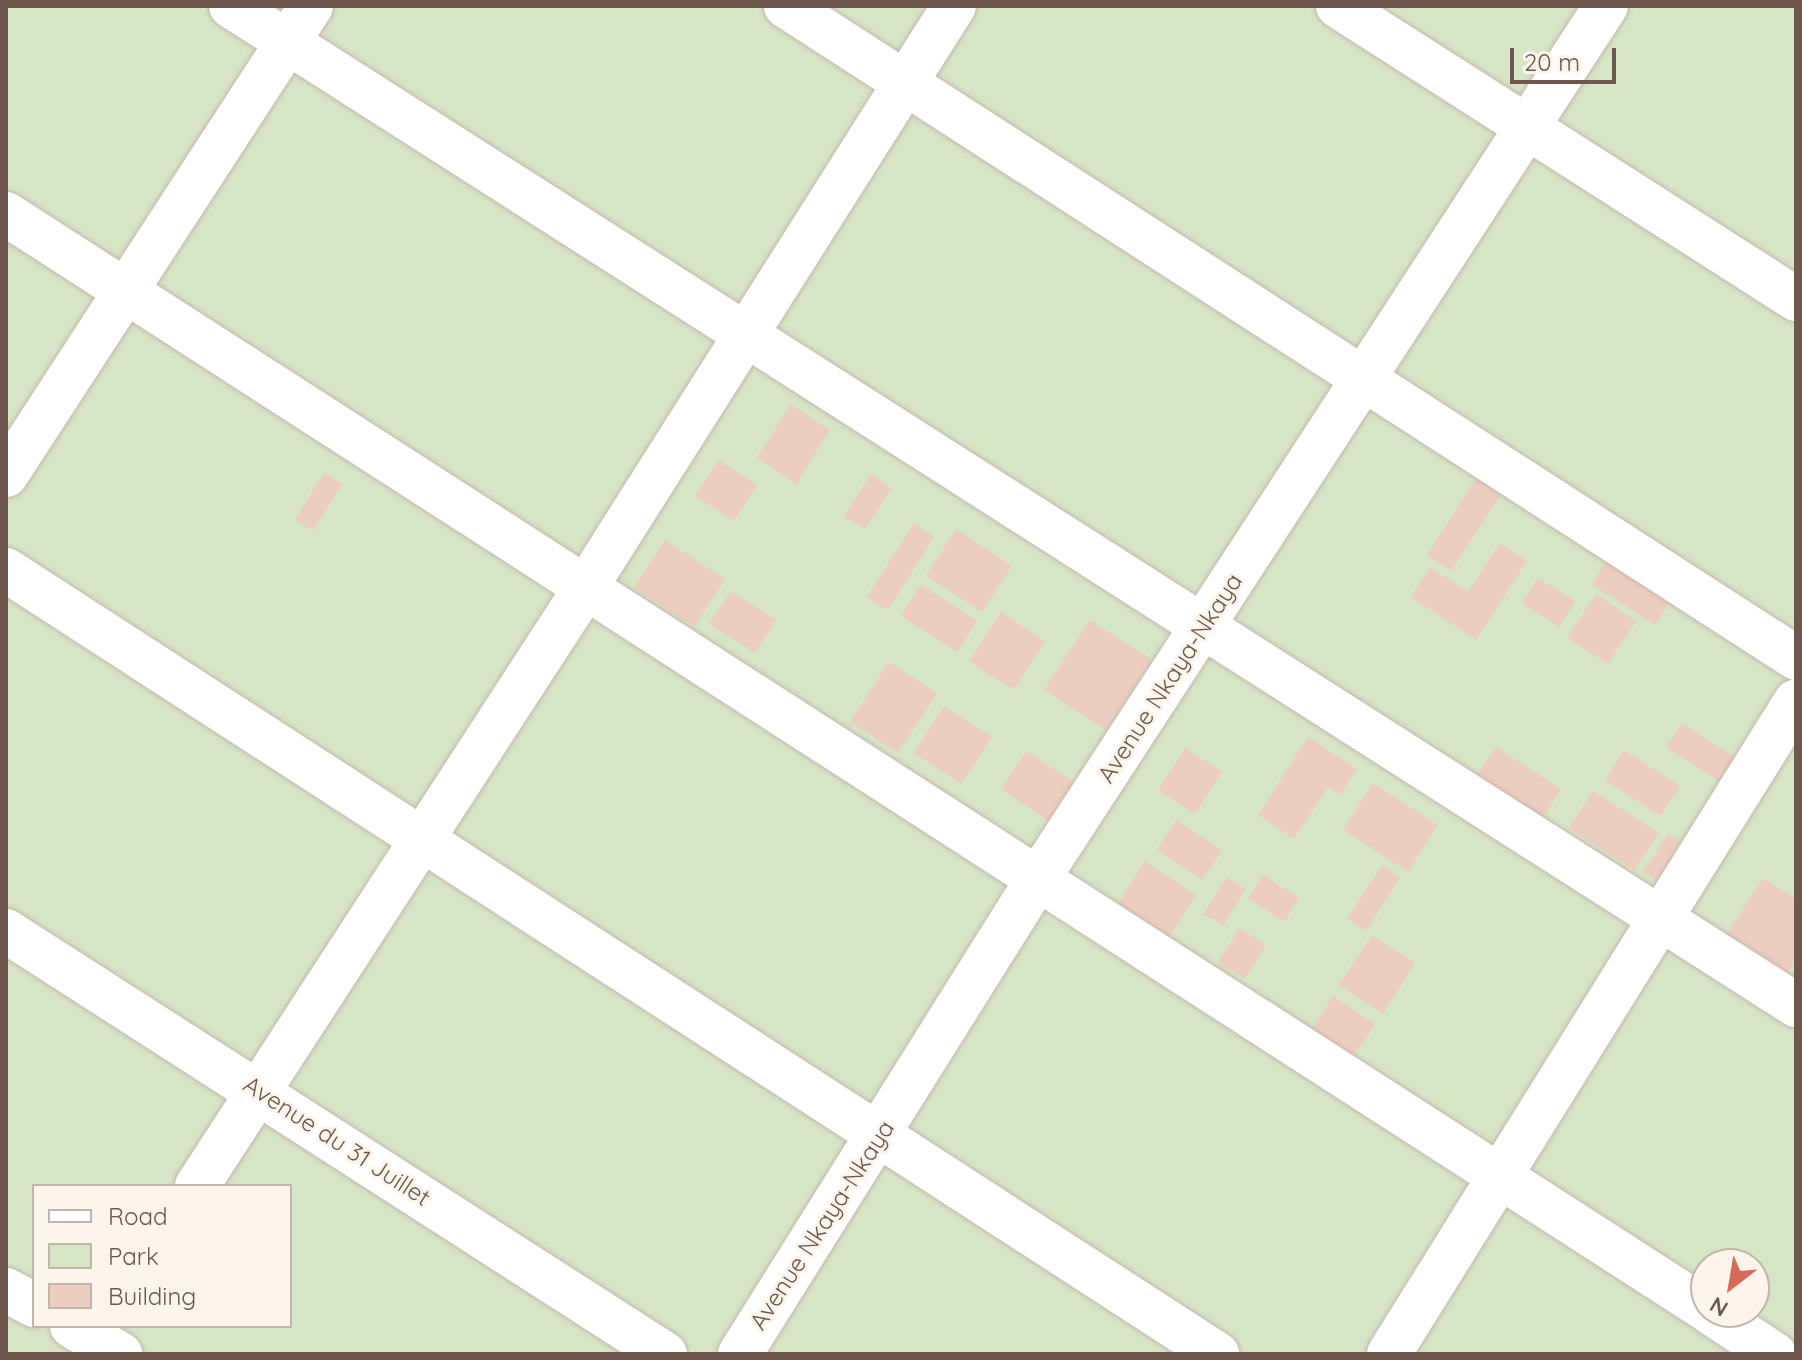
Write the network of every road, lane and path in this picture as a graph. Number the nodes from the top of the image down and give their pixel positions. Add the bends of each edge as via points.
1 (231, 6) edge
2 (311, 6) edge
3 (786, 6) edge
4 (954, 6) edge
5 (1338, 6) edge
6 (1606, 6) edge
7 (288, 42) junction
8 (905, 83) junction
9 (1527, 126) junction
10 (6, 214) edge
11 (128, 292) junction
12 (1796, 299) edge
13 (748, 333) junction
14 (1366, 381) junction
15 (6, 475) edge
16 (6, 570) edge
17 (584, 590) junction
18 (1201, 629) junction
19 (1796, 658) edge
20 (1796, 701) edge
21 (421, 837) junction
22 (1039, 877) junction
23 (1662, 920) junction
24 (6, 931) edge
25 (1796, 1005) edge
26 (260, 1091) junction
27 (881, 1135) junction
28 (1503, 1178) junction
29 (198, 1184) edge
30 (6, 1290) edge
31 (1690, 1299) edge
32 (32, 1304) edge
33 (1737, 1328) edge
34 (1773, 1349) edge
35 (665, 1354) edge
36 (740, 1354) edge
37 (1217, 1354) edge
38 (1389, 1354) edge

1 - 7 street
2 - 7 street
3 - 8 street
4 - 8 street
5 - 9 street
6 - 9 street, Avenue Nkaya-Nkaya
7 - 11 street
7 - 13 street
8 - 13 street
8 - 14 street
9 - 12 street
9 - 14 street, Avenue Nkaya-Nkaya
10 - 11 street
11 - 15 street
11 - 17 street
13 - 17 street
13 - 18 street
14 - 18 street, Avenue Nkaya-Nkaya
14 - 19 street
16 - 21 street
17 - 21 street
17 - 22 street
18 - 22 street, Avenue Nkaya-Nkaya
18 - 23 street
20 - 23 street
21 - 26 street
21 - 27 street
22 - 27 street, Avenue Nkaya-Nkaya
22 - 28 street
23 - 25 street
23 - 28 street
24 - 26 street, Avenue du 31 Juillet
26 - 29 street
26 - 35 street, Avenue du 31 Juillet
27 - 36 street, Avenue Nkaya-Nkaya
27 - 37 street
28 - 31 street
28 - 38 street
30 - 32 street
33 - 34 street

